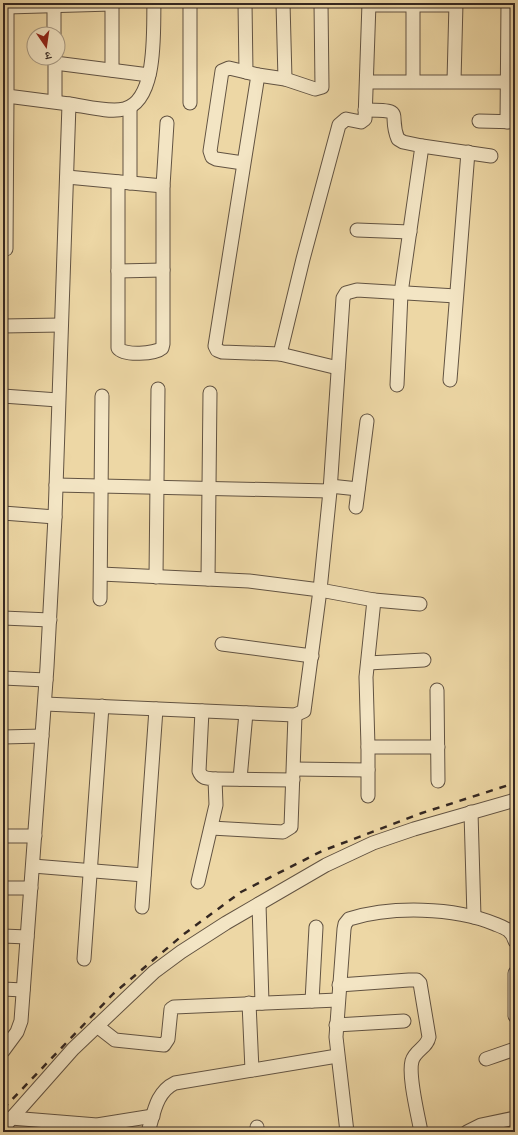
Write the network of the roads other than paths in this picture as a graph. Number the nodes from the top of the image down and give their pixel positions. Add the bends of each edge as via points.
1 (154, 3) edge
2 (190, 3) edge
3 (198, 3) edge
4 (245, 3) edge
5 (283, 3) edge
6 (321, 3) edge
7 (508, 3) edge
8 (112, 4) edge
9 (369, 4) edge
10 (456, 4) edge
11 (7, 5) edge
12 (54, 5) junction
13 (413, 5) junction
14 (54, 26) edge
15 (66, 62) edge
16 (55, 66) edge
17 (112, 70) junction
18 (252, 74) junction
19 (149, 75) junction
20 (285, 79) junction
21 (413, 81) junction
22 (454, 81) junction
23 (367, 82) junction
24 (511, 82) edge
25 (7, 96) junction
26 (55, 102) junction
27 (190, 103) dead end
28 (69, 104) junction
29 (130, 108) junction
30 (365, 110) junction
31 (479, 121) dead end
32 (511, 122) edge
33 (167, 123) dead end
34 (422, 146) junction
35 (468, 152) junction
36 (491, 156) dead end
37 (244, 163) junction
38 (67, 177) junction
39 (124, 183) junction
40 (163, 186) junction
41 (5, 208) edge
42 (357, 230) dead end
43 (410, 232) junction
44 (6, 249) dead end
45 (163, 270) junction
46 (118, 271) junction
47 (401, 293) junction
48 (456, 296) junction
49 (61, 325) junction
50 (3, 326) edge
51 (280, 354) junction
52 (338, 368) junction
53 (450, 380) dead end
54 (397, 385) dead end
55 (158, 389) dead end
56 (210, 393) dead end
57 (3, 396) edge
58 (102, 396) dead end
59 (58, 400) junction
60 (367, 421) dead end
61 (56, 485) junction
62 (102, 486) junction
63 (156, 487) junction
64 (209, 488) junction
65 (330, 489) junction
66 (358, 489) junction
67 (356, 507) dead end
68 (3, 513) edge
69 (55, 517) junction
70 (101, 574) junction
71 (156, 576) junction
72 (208, 579) junction
73 (320, 590) junction
74 (100, 599) dead end
75 (374, 600) junction
76 (420, 604) dead end
77 (3, 618) edge
78 (50, 620) junction
79 (222, 644) dead end
80 (312, 656) junction
81 (424, 660) dead end
82 (368, 663) junction
83 (3, 678) edge
84 (46, 680) junction
85 (437, 690) dead end
86 (45, 704) junction
87 (102, 706) junction
88 (156, 709) junction
89 (202, 711) junction
90 (246, 713) junction
91 (295, 715) junction
92 (42, 736) junction
93 (3, 737) edge
94 (368, 747) junction
95 (438, 747) junction
96 (368, 770) junction
97 (293, 775) junction
98 (215, 779) junction
99 (240, 779) junction
100 (438, 781) dead end
101 (368, 796) dead end
102 (515, 800) edge
103 (471, 812) junction
104 (211, 828) junction
105 (3, 836) edge
106 (35, 836) junction
107 (33, 866) junction
108 (90, 870) junction
109 (144, 875) junction
110 (198, 882) dead end
111 (3, 888) edge
112 (31, 888) junction
113 (259, 904) junction
114 (142, 907) dead end
115 (474, 917) junction
116 (316, 927) dead end
117 (3, 936) edge
118 (27, 937) junction
119 (515, 941) edge
120 (84, 959) dead end
121 (515, 973) edge
122 (339, 985) junction
123 (3, 989) edge
124 (24, 990) junction
125 (338, 1000) junction
126 (312, 1001) junction
127 (255, 1003) junction
128 (515, 1011) edge
129 (515, 1016) edge
130 (404, 1021) dead end
131 (336, 1025) junction
132 (97, 1026) junction
133 (515, 1049) edge
134 (3, 1051) edge
135 (337, 1056) junction
136 (486, 1059) dead end
137 (252, 1070) junction
138 (153, 1116) junction
139 (7, 1123) edge
140 (508, 1123) edge
141 (97, 1128) edge
142 (148, 1132) edge
143 (347, 1132) edge
144 (421, 1132) edge
145 (467, 1132) edge

1 - 19 street via 152,61
2 - 3 street
2 - 27 street
4 - 18 street
5 - 20 street
6 - 20 street via 322,87 315,89
7 - 24 street
8 - 12 street
8 - 17 street
9 - 13 street
9 - 23 street
10 - 13 street
10 - 22 street
11 - 12 street
11 - 25 street
12 - 14 street
13 - 21 street
15 - 17 street
16 - 26 street
17 - 19 street
18 - 20 street
18 - 37 street
18 - 37 street via 229,68 222,71 210,151 216,159
19 - 29 street via 142,93
21 - 22 street
21 - 23 street
22 - 24 street
23 - 30 street
24 - 32 street
25 - 26 street
25 - 41 street
26 - 28 street
28 - 29 street via 115,110
28 - 38 street
29 - 39 street
30 - 34 street via 391,111 394,114 398,139
30 - 51 street via 365,119 361,122 346,119 338,125
31 - 32 street
33 - 40 street
34 - 35 street
34 - 43 street
35 - 36 street
35 - 48 street
37 - 51 street via 215,346 222,352
38 - 39 street
38 - 49 street
39 - 40 street
39 - 46 street
40 - 45 street
41 - 44 street
42 - 43 street
43 - 47 street
45 - 46 street
45 - 46 street via 164,344 158,351 147,352 126,352 118,348
47 - 48 street
47 - 52 street via 357,290 346,293 343,298
47 - 54 street
48 - 53 street
49 - 50 street
49 - 59 street
51 - 52 street
52 - 65 street
55 - 63 street
56 - 64 street
57 - 59 street
58 - 62 street
59 - 61 street
60 - 66 street
61 - 62 street
61 - 69 street
62 - 63 street
62 - 70 street
63 - 64 street
63 - 71 street
64 - 65 street
64 - 72 street
65 - 66 street
65 - 73 street
66 - 67 street
68 - 69 street
69 - 78 street
70 - 71 street
70 - 74 street
71 - 72 street
72 - 73 street via 249,581
73 - 75 street
73 - 80 street
75 - 76 street
75 - 82 street
77 - 78 street
78 - 84 street
79 - 80 street
80 - 91 street via 306,705 301,714
81 - 82 street
82 - 94 street
83 - 84 street
84 - 86 street
85 - 95 street
86 - 87 street
86 - 92 street
87 - 88 street
87 - 108 street
88 - 89 street
88 - 109 street
89 - 90 street
89 - 98 street via 199,771 205,778
90 - 91 street
90 - 99 street
91 - 97 street
92 - 93 street
92 - 106 street
94 - 95 street
94 - 96 street
95 - 100 street
96 - 97 street
96 - 101 street
97 - 99 street
97 - 104 street via 292,822 288,831
98 - 99 street
98 - 104 street via 217,796
102 - 103 street
103 - 113 street via 414,828 374,843 326,865
103 - 115 street
104 - 110 street
105 - 106 street
106 - 107 street
107 - 108 street
107 - 112 street
108 - 109 street
108 - 120 street
109 - 114 street
111 - 112 street
112 - 118 street
113 - 127 street
113 - 132 street via 181,952 154,972
115 - 119 street via 510,930
115 - 122 street via 408,911 349,920 344,929
116 - 126 street
117 - 118 street
118 - 124 street
121 - 128 street
122 - 125 street
122 - 144 street via 409,980 417,980 420,983 429,1037 425,1045 414,1054 411,1070
123 - 124 street
124 - 134 street via 21,1021 17,1032
125 - 126 street
125 - 131 street
126 - 127 street
127 - 132 street via 174,1006 171,1009 168,1039 164,1045 115,1040
127 - 137 street
128 - 129 street
130 - 131 street
131 - 135 street
132 - 139 street
133 - 136 street
135 - 137 street
135 - 143 street
137 - 138 street via 166,1086 160,1094
138 - 141 street
138 - 142 street
139 - 141 street
140 - 145 street via 481,1126

